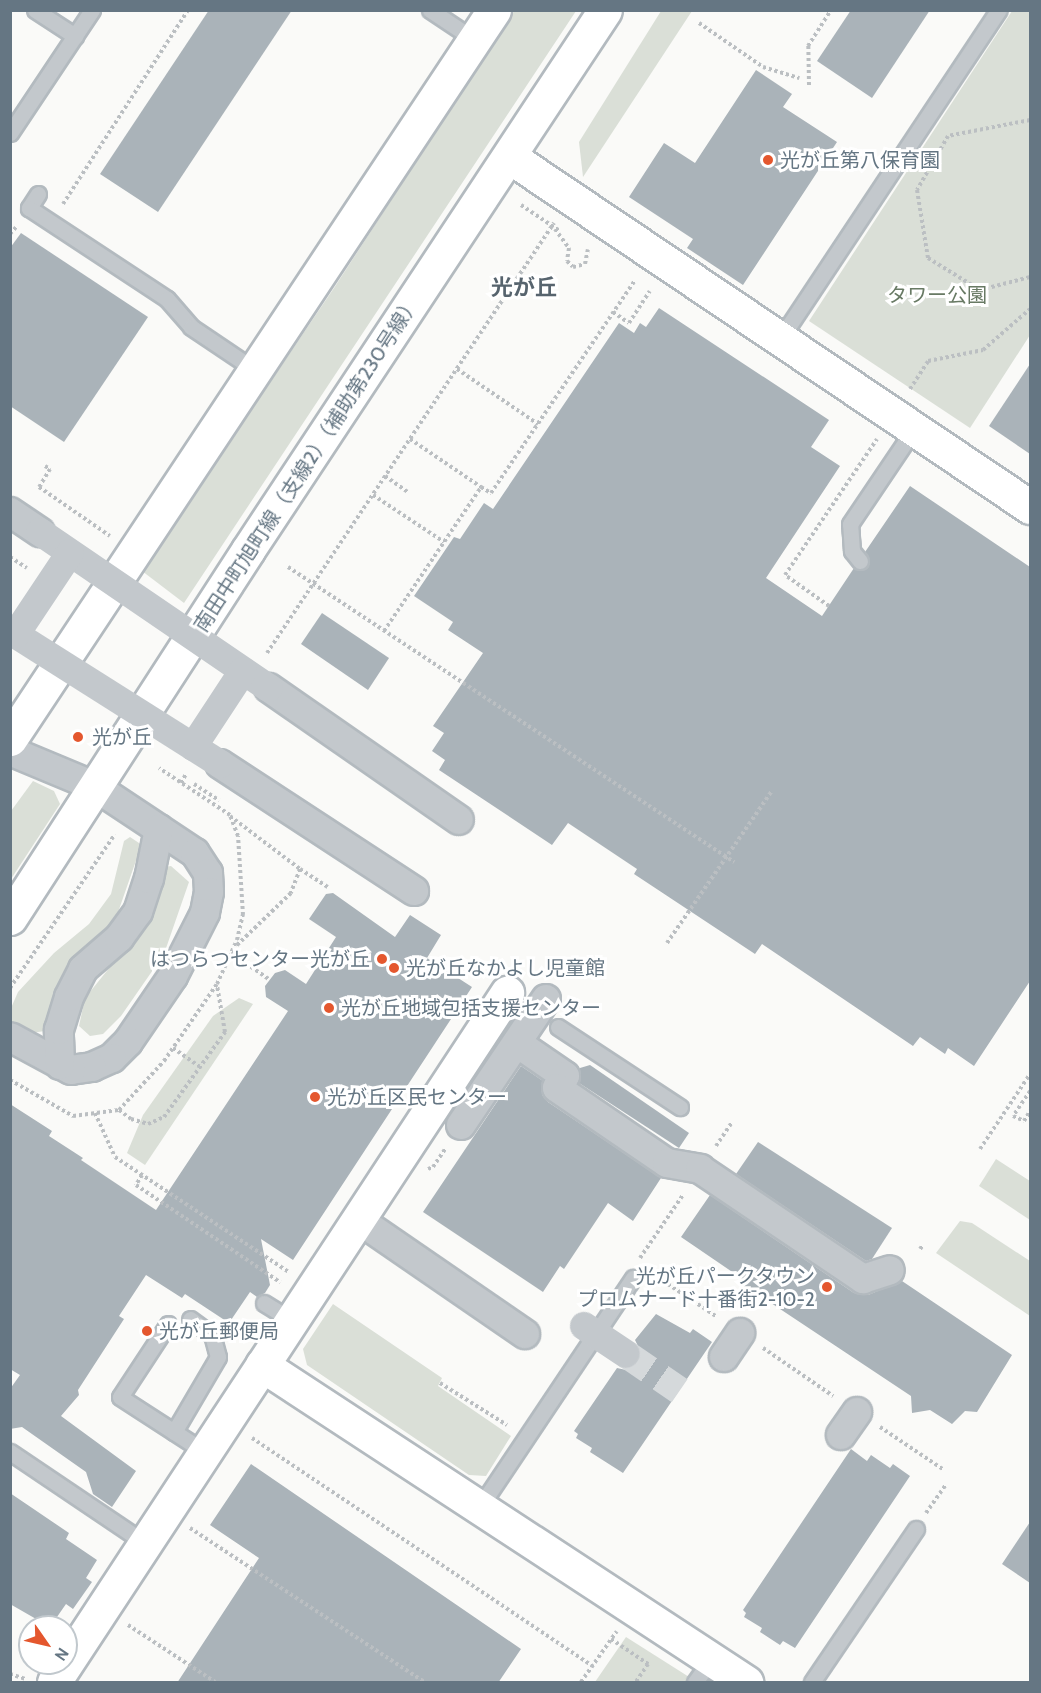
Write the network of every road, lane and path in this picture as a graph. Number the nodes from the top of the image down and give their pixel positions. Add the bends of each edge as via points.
1 (36, 10) edge
2 (92, 10) edge
3 (188, 10) edge
4 (430, 10) edge
5 (494, 10) edge
6 (605, 10) edge
7 (831, 10) edge
8 (999, 10) edge
9 (699, 23) dead end
10 (75, 36) junction
11 (475, 40) junction
12 (799, 78) dead end
13 (809, 84) dead end
14 (1030, 120) edge
15 (10, 133) edge
16 (510, 157) junction
17 (38, 194) dead end
18 (557, 219) dead end
19 (51, 222) junction
20 (552, 226) junction
21 (10, 234) edge
22 (584, 245) dead end
23 (1030, 277) edge
24 (635, 280) dead end
25 (650, 291) dead end
26 (1030, 309) edge
27 (613, 312) junction
28 (780, 339) junction
29 (457, 369) junction
30 (255, 370) junction
31 (905, 396) dead end
32 (537, 424) junction
33 (914, 429) junction
34 (410, 439) junction
35 (45, 466) dead end
36 (385, 476) junction
37 (482, 487) junction
38 (408, 492) dead end
39 (373, 495) junction
40 (1030, 507) edge
41 (10, 512) edge
42 (110, 536) dead end
43 (444, 542) junction
44 (70, 553) junction
45 (860, 561) dead end
46 (288, 567) dead end
47 (313, 584) junction
48 (14, 632) edge
49 (384, 632) junction
50 (253, 666) junction
51 (10, 740) edge
52 (10, 751) edge
53 (191, 758) junction
54 (184, 778) junction
55 (180, 783) dead end
56 (94, 786) junction
57 (772, 791) dead end
58 (219, 800) dead end
59 (230, 815) dead end
60 (459, 820) dead end
61 (159, 829) junction
62 (115, 834) dead end
63 (727, 858) junction
64 (734, 862) dead end
65 (300, 868) junction
66 (328, 887) dead end
67 (414, 891) dead end
68 (10, 918) edge
69 (667, 943) dead end
70 (270, 980) dead end
71 (217, 984) dead end
72 (10, 988) edge
73 (526, 999) joint
74 (558, 1027) dead end
75 (10, 1037) edge
76 (517, 1043) junction
77 (173, 1048) dead end
78 (60, 1065) junction
79 (198, 1066) junction
80 (1030, 1074) edge
81 (1030, 1090) edge
82 (680, 1107) dead end
83 (119, 1110) dead end
84 (1030, 1111) edge
85 (95, 1113) dead end
86 (461, 1125) dead end
87 (980, 1149) dead end
88 (142, 1175) junction
89 (375, 1231) dead end
90 (890, 1270) dead end
91 (633, 1278) dead end
92 (300, 1279) dead end
93 (288, 1287) dead end
94 (264, 1303) dead end
95 (190, 1319) dead end
96 (291, 1320) junction
97 (168, 1324) dead end
98 (584, 1326) dead end
99 (740, 1333) dead end
100 (525, 1334) dead end
101 (626, 1354) tunnel mouth
102 (724, 1357) dead end
103 (262, 1365) junction
104 (440, 1383) dead end
105 (512, 1418) dead end
106 (242, 1431) dead end
107 (174, 1432) junction
108 (10, 1452) edge
109 (205, 1452) junction
110 (946, 1484) dead end
111 (479, 1508) junction
112 (181, 1522) dead end
113 (916, 1529) joint
114 (146, 1543) junction
115 (118, 1618) dead end
116 (622, 1623) dead end
117 (611, 1639) junction
118 (593, 1666) junction
119 (703, 1671) edge
120 (54, 1683) edge
121 (215, 1683) edge
122 (424, 1683) edge
123 (581, 1683) edge
124 (636, 1683) edge
125 (746, 1683) edge
126 (812, 1683) edge

1 - 10 lane
2 - 10 lane
3 - 19 path
4 - 11 lane
5 - 11 street
6 - 16 street, 南田中町旭町線（支線2）（補助第230号線）
7 - 13 path via 807,46
8 - 28 lane
9 - 12 path via 763,67
10 - 15 lane
11 - 30 street
14 - 23 path via 948,136 917,190 928,258 980,290
16 - 28 street
16 - 56 street, 南田中町旭町線（支線2）（補助第230号線）
17 - 19 lane via 29,208
18 - 20 path
19 - 21 path via 38,241 15,226
19 - 30 lane via 167,299 191,327
20 - 22 path via 569,248 567,261 573,267 585,264 590,255
20 - 29 path
24 - 27 path
25 - 27 path via 629,323
26 - 31 path via 983,350 928,361
27 - 32 path
28 - 33 street
29 - 32 path
29 - 34 path
30 - 51 street
32 - 37 path via 491,493
33 - 40 street
33 - 45 lane via 850,524 852,551
34 - 36 path
34 - 37 path
35 - 42 path via 50,469 39,488
36 - 38 path
36 - 39 path
37 - 43 path
39 - 43 path
39 - 47 path
41 - 44 street, bridge
43 - 49 path
44 - 48 street, bridge
44 - 50 street, bridge
46 - 47 path
47 - 49 path
47 - 50 path
48 - 53 street, bridge
49 - 63 path
50 - 53 street, bridge
50 - 60 street, bridge via 269,688
52 - 56 street
53 - 54 path
53 - 67 street, bridge via 220,764
54 - 55 path
54 - 58 path
56 - 61 street
56 - 68 street, 南田中町旭町線（支線2）（補助第230号線）
57 - 63 path
59 - 65 path
61 - 78 street via 138,912 119,938 83,969 69,997 59,1030
61 - 78 street via 202,861 208,873 205,913 173,976 128,1042 112,1058 92,1067 71,1070
62 - 72 path
63 - 64 path
63 - 69 path
65 - 66 path
65 - 70 path via 291,893 232,951
71 - 79 path via 225,1032
73 - 76 street
73 - 96 street
74 - 82 lane
75 - 78 street
76 - 86 street
76 - 90 street via 565,1076 557,1088 667,1163 700,1169 863,1279
77 - 79 path
79 - 83 path via 164,1117 148,1124
80 - 87 path
81 - 84 path via 1013,1116 1024,1121
85 - 88 path via 115,1157
88 - 92 path
88 - 93 path via 136,1185
89 - 100 street
91 - 111 lane
94 - 96 lane
95 - 107 lane via 212,1335 218,1357
96 - 103 street
97 - 107 lane via 120,1397
98 - 101 street, bridge
99 - 102 street
103 - 109 street
103 - 111 street
104 - 105 path via 505,1427
106 - 118 path
107 - 109 lane
108 - 114 lane
109 - 114 street
110 - 113 path
111 - 119 street
112 - 122 path
113 - 126 lane
114 - 120 street
115 - 121 path
116 - 117 path
117 - 118 path
117 - 124 path via 648,1664
118 - 123 path
119 - 125 street

